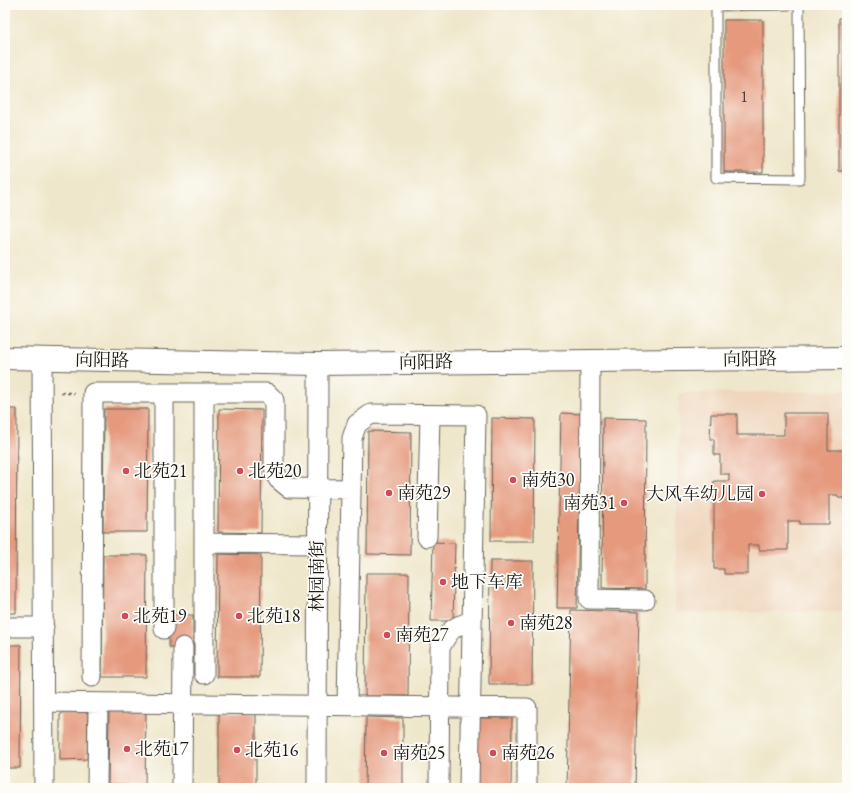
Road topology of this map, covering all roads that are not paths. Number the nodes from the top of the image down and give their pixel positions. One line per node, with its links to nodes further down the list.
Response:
1 (716, 5): 2 (lane); 3 (lane)
2 (789, 5)
3 (799, 5)
4 (5, 358): 6 (street, 向阳路)
5 (847, 358): 7 (street, 向阳路)
6 (42, 359): 8 (street, 向阳路); 21 (street)
7 (590, 361): 8 (street, 向阳路); 17 (street)
8 (318, 364): 12 (street, 林园南街)
9 (164, 393): 10 (street); 22 (street); 26 (street)
10 (204, 393): 12 (street); 15 (street)
11 (430, 415): 13 (street); 14 (street); 19 (street)
12 (318, 488): 13 (street); 16 (street, 林园南街)
13 (351, 488): 31 (street)
14 (427, 537)
15 (204, 543): 16 (street); 25 (street)
16 (318, 544): 30 (street, 林园南街)
17 (645, 600)
18 (442, 621): 24 (street)
19 (471, 622): 24 (street); 33 (street)
20 (5, 627): 21 (street)
21 (44, 627): 27 (street)
22 (164, 629)
23 (183, 647): 29 (street)
24 (440, 648): 32 (street)
25 (204, 674)
26 (92, 677)
27 (45, 702): 28 (street); 34 (street)
28 (98, 703): 29 (street); 35 (street)
29 (183, 704): 30 (street); 36 (street)
30 (317, 705): 31 (street); 37 (street, 林园南街)
31 (347, 705): 32 (street)
32 (439, 707): 33 (street); 38 (street)
33 (469, 708): 39 (street); 40 (street)
34 (44, 788)
35 (97, 788)
36 (182, 788)
37 (317, 788)
38 (439, 788)
39 (469, 788)
40 (526, 788)

